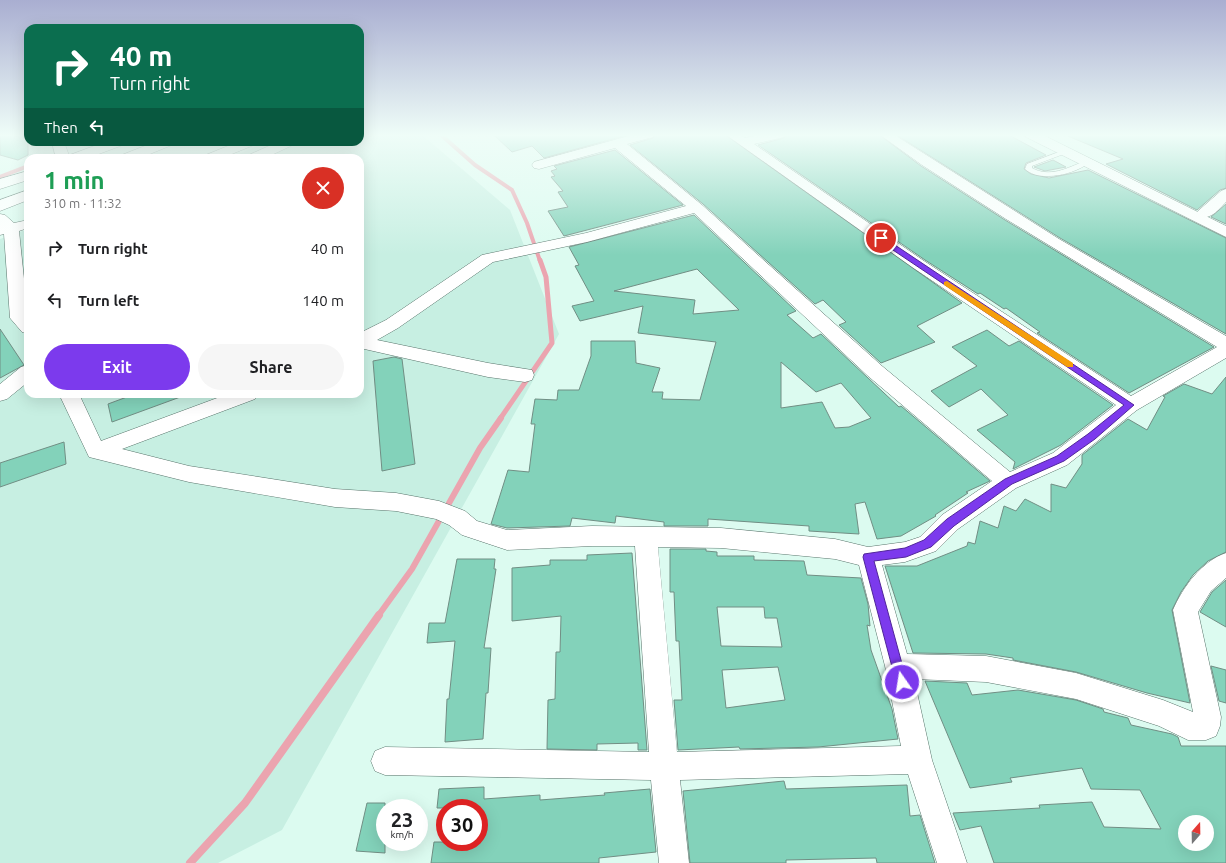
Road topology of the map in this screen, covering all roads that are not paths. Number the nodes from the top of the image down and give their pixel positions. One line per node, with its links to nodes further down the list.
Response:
1 (655, 174): 13 (street)
2 (791, 174): 29 (street)
3 (945, 174): 22 (street)
4 (1040, 174): 5 (lane)
5 (1053, 174)
6 (1112, 174): 18 (main road)
7 (1123, 174): 14 (main road)
8 (24, 176): 9 (main road)
9 (0, 184)
10 (1226, 194): 14 (main road)
11 (24, 197): 12 (main road)
12 (0, 206)
13 (697, 208): 20 (street); 31 (street)
14 (1204, 214): 16 (main road)
15 (24, 224): 17 (street)
16 (1226, 225)
17 (4, 226): 19 (street)
18 (1226, 232)
19 (24, 324)
20 (364, 339)
21 (364, 342): 24 (street)
22 (1226, 344)
23 (1226, 350): 29 (street)
24 (525, 374)
25 (24, 375): 26 (street)
26 (0, 394)
27 (71, 398): 30 (street)
28 (237, 398): 30 (street)
29 (1130, 405): 31 (street)
30 (96, 451): 32 (street)
31 (1008, 482): 33 (street)
32 (646, 537): 33 (street); 38 (street)
33 (868, 557): 35 (street)
34 (1226, 563): 35 (street)
35 (898, 666): 36 (street)
36 (918, 760): 38 (street); 40 (street)
37 (385, 761): 38 (street)
38 (664, 766): 39 (street)
39 (674, 863)
40 (952, 863)

